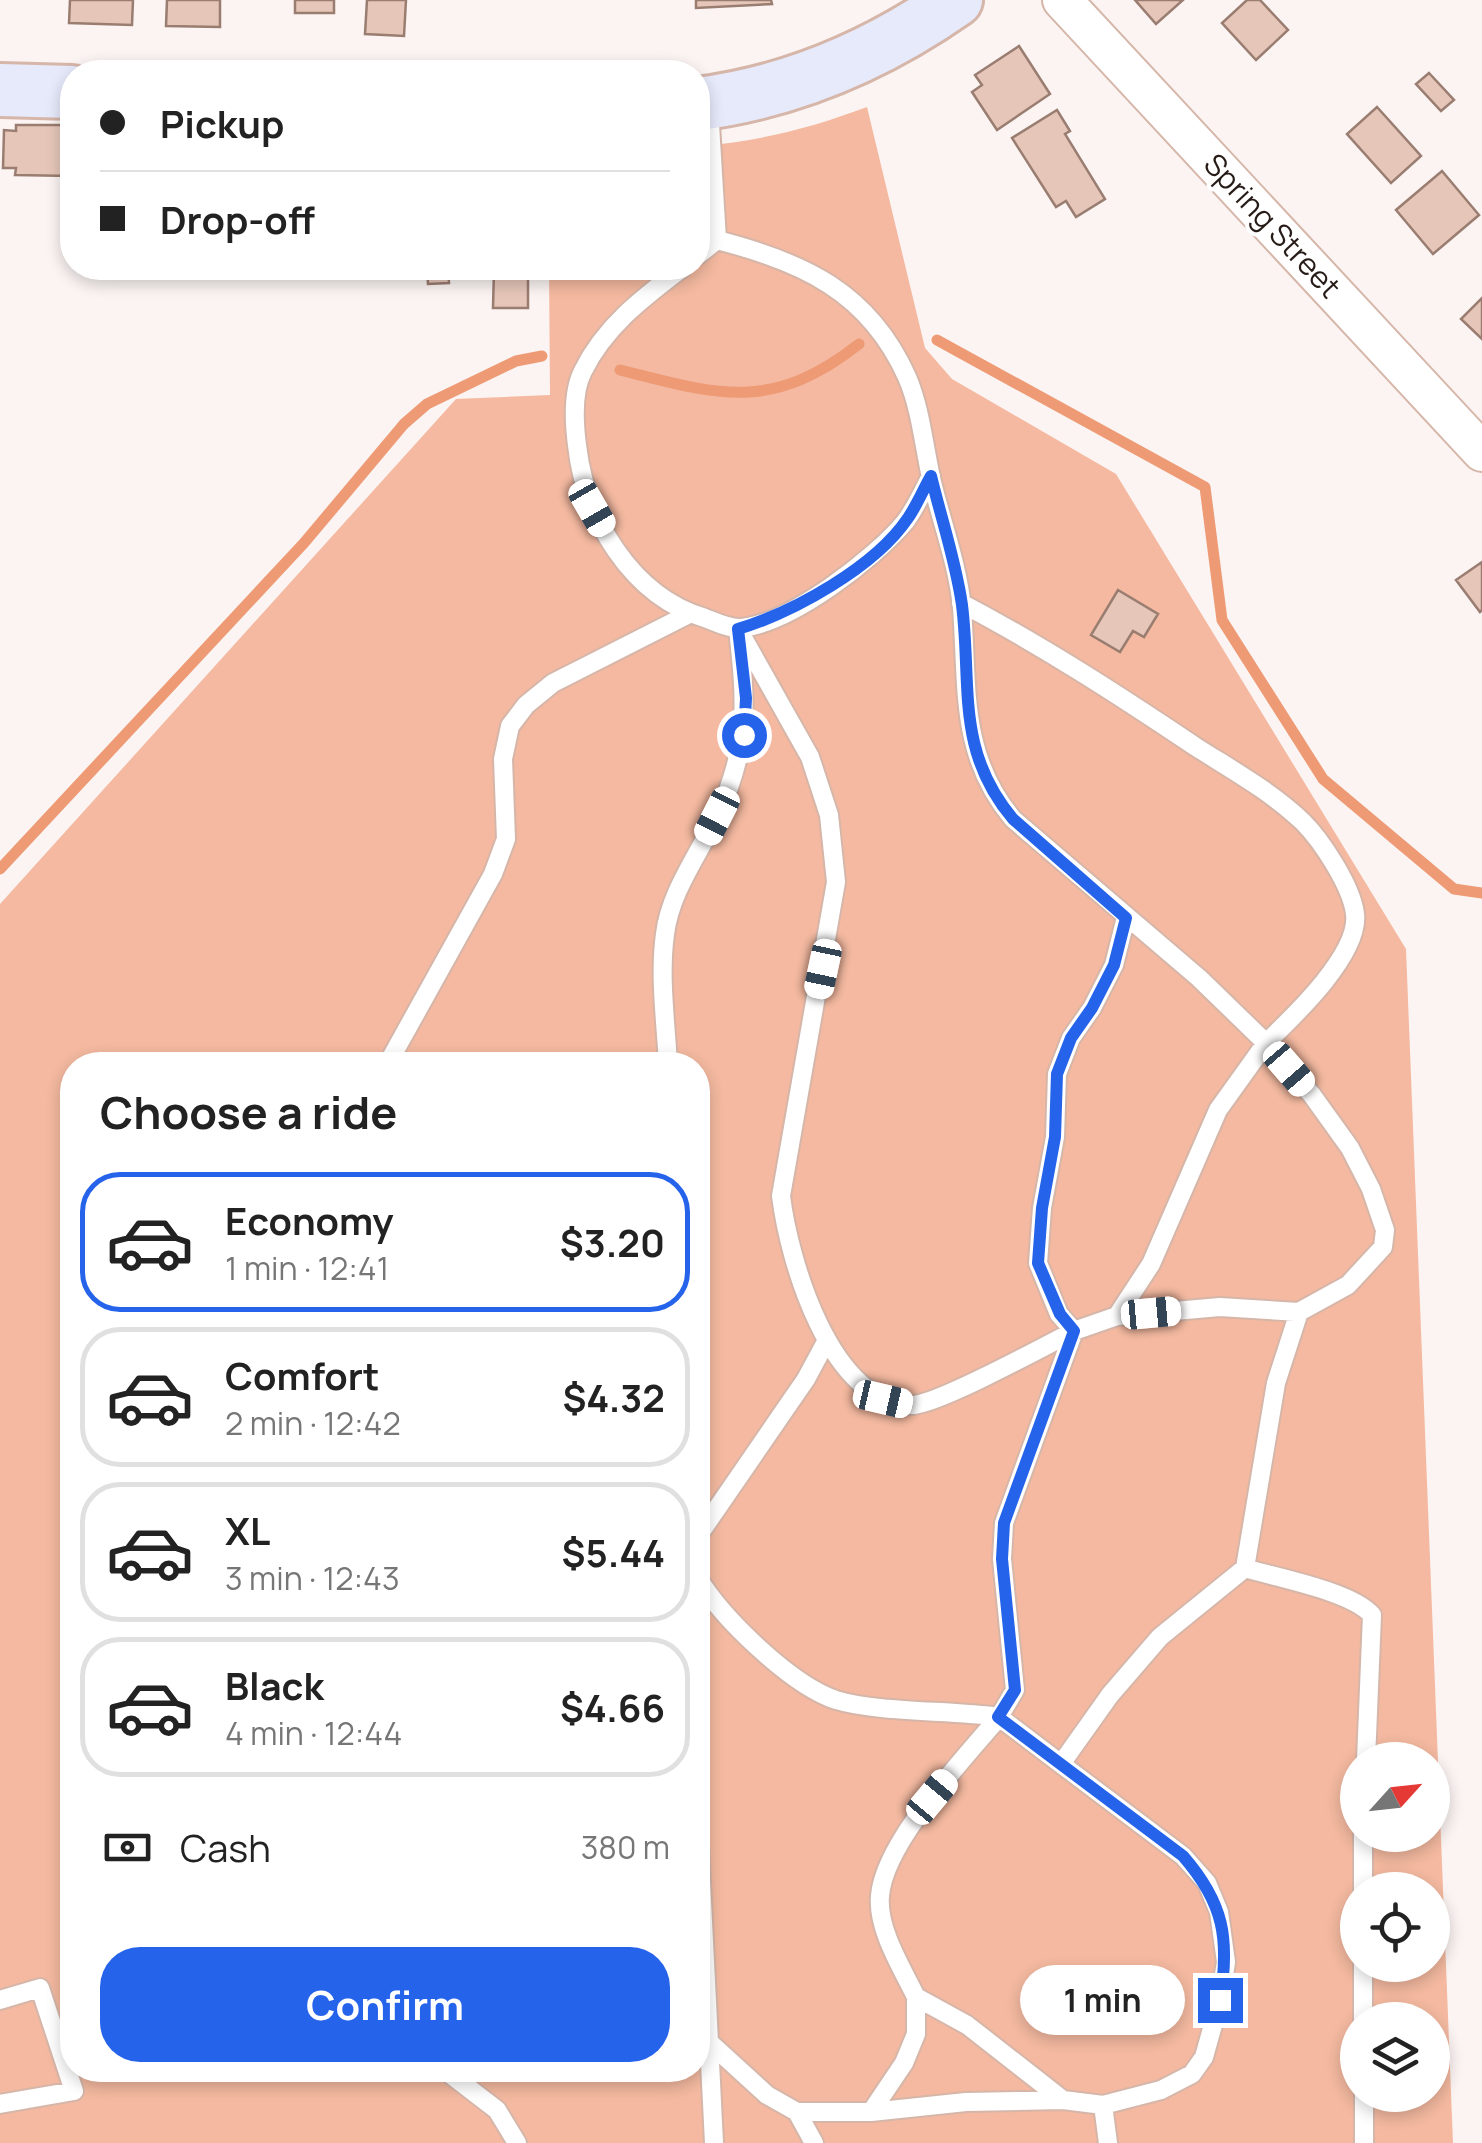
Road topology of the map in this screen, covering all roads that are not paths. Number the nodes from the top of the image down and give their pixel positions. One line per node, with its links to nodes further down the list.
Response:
1 (956, 0): 5 (street)
2 (1062, 0): 10 (street, Spring Street)
3 (0, 90): 4 (street)
4 (60, 92)
5 (710, 103)
6 (710, 177): 7 (lane)
7 (716, 240): 8 (lane); 11 (lane)
8 (710, 245)
9 (667, 280): 13 (lane)
10 (1482, 452)
11 (931, 476): 12 (lane); 14 (lane)
12 (962, 603): 15 (lane); 16 (lane)
13 (689, 614): 14 (lane); 17 (lane)
14 (738, 629): 18 (lane); 22 (lane)
15 (1126, 918): 16 (lane); 21 (lane)
16 (1266, 1043): 19 (lane); 20 (lane)
17 (394, 1052)
18 (668, 1052)
19 (1298, 1312): 20 (lane); 24 (lane)
20 (1117, 1316): 21 (lane)
21 (1074, 1331): 22 (lane); 26 (lane)
22 (827, 1340): 23 (lane)
23 (710, 1519)
24 (1245, 1568): 27 (lane); 28 (lane)
25 (710, 1599): 26 (lane)
26 (998, 1717): 28 (lane); 29 (lane)
27 (1367, 1742)
28 (1061, 1764): 37 (lane)
29 (916, 1997): 35 (lane); 39 (lane)
30 (0, 2000): 32 (lane)
31 (710, 2043): 38 (lane); 42 (lane)
32 (60, 2049)
33 (71, 2082): 36 (lane)
34 (461, 2082): 41 (lane)
35 (1063, 2100): 37 (lane); 39 (lane)
36 (0, 2104)
37 (1103, 2105): 44 (lane)
38 (797, 2112): 39 (lane); 43 (lane)
39 (870, 2112)
40 (1364, 2112): 45 (lane)
41 (517, 2143)
42 (714, 2143)
43 (814, 2143)
44 (1108, 2143)
45 (1364, 2143)

